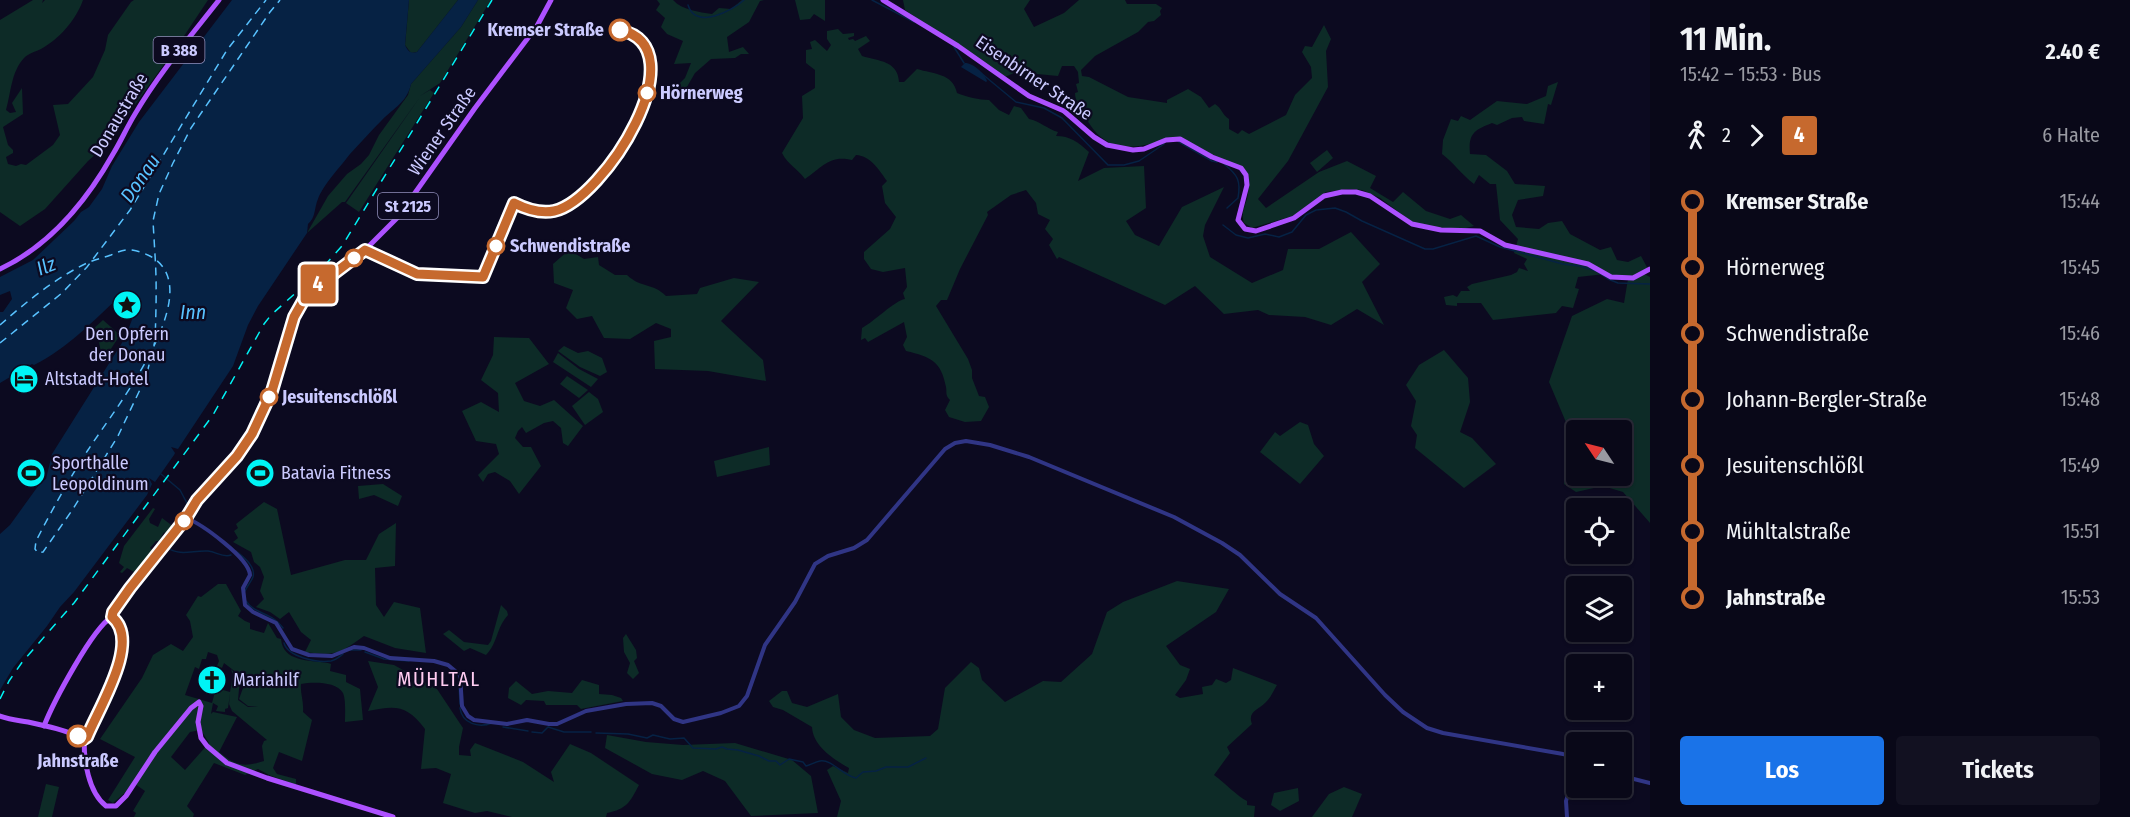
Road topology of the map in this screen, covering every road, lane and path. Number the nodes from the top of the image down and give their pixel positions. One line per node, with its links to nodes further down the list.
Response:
1 (219, 0): 4 (main road, Donaustraße / B 388)
2 (551, 0): 6 (main road, Wiener Straße / St 2125)
3 (882, 0): 5 (main road, Eisenbirner Straße)
4 (0, 269)
5 (1650, 269)
6 (186, 518): 7 (main road, St 2125); 11 (street)
7 (115, 619): 9 (main road, St 2125); 10 (main road)
8 (0, 716): 9 (main road)
9 (44, 726): 10 (main road)
10 (84, 739): 15 (main road)
11 (1566, 755)
12 (1632, 778): 13 (street)
13 (1650, 783)
14 (1567, 798): 16 (street)
15 (393, 817)
16 (1567, 817)

